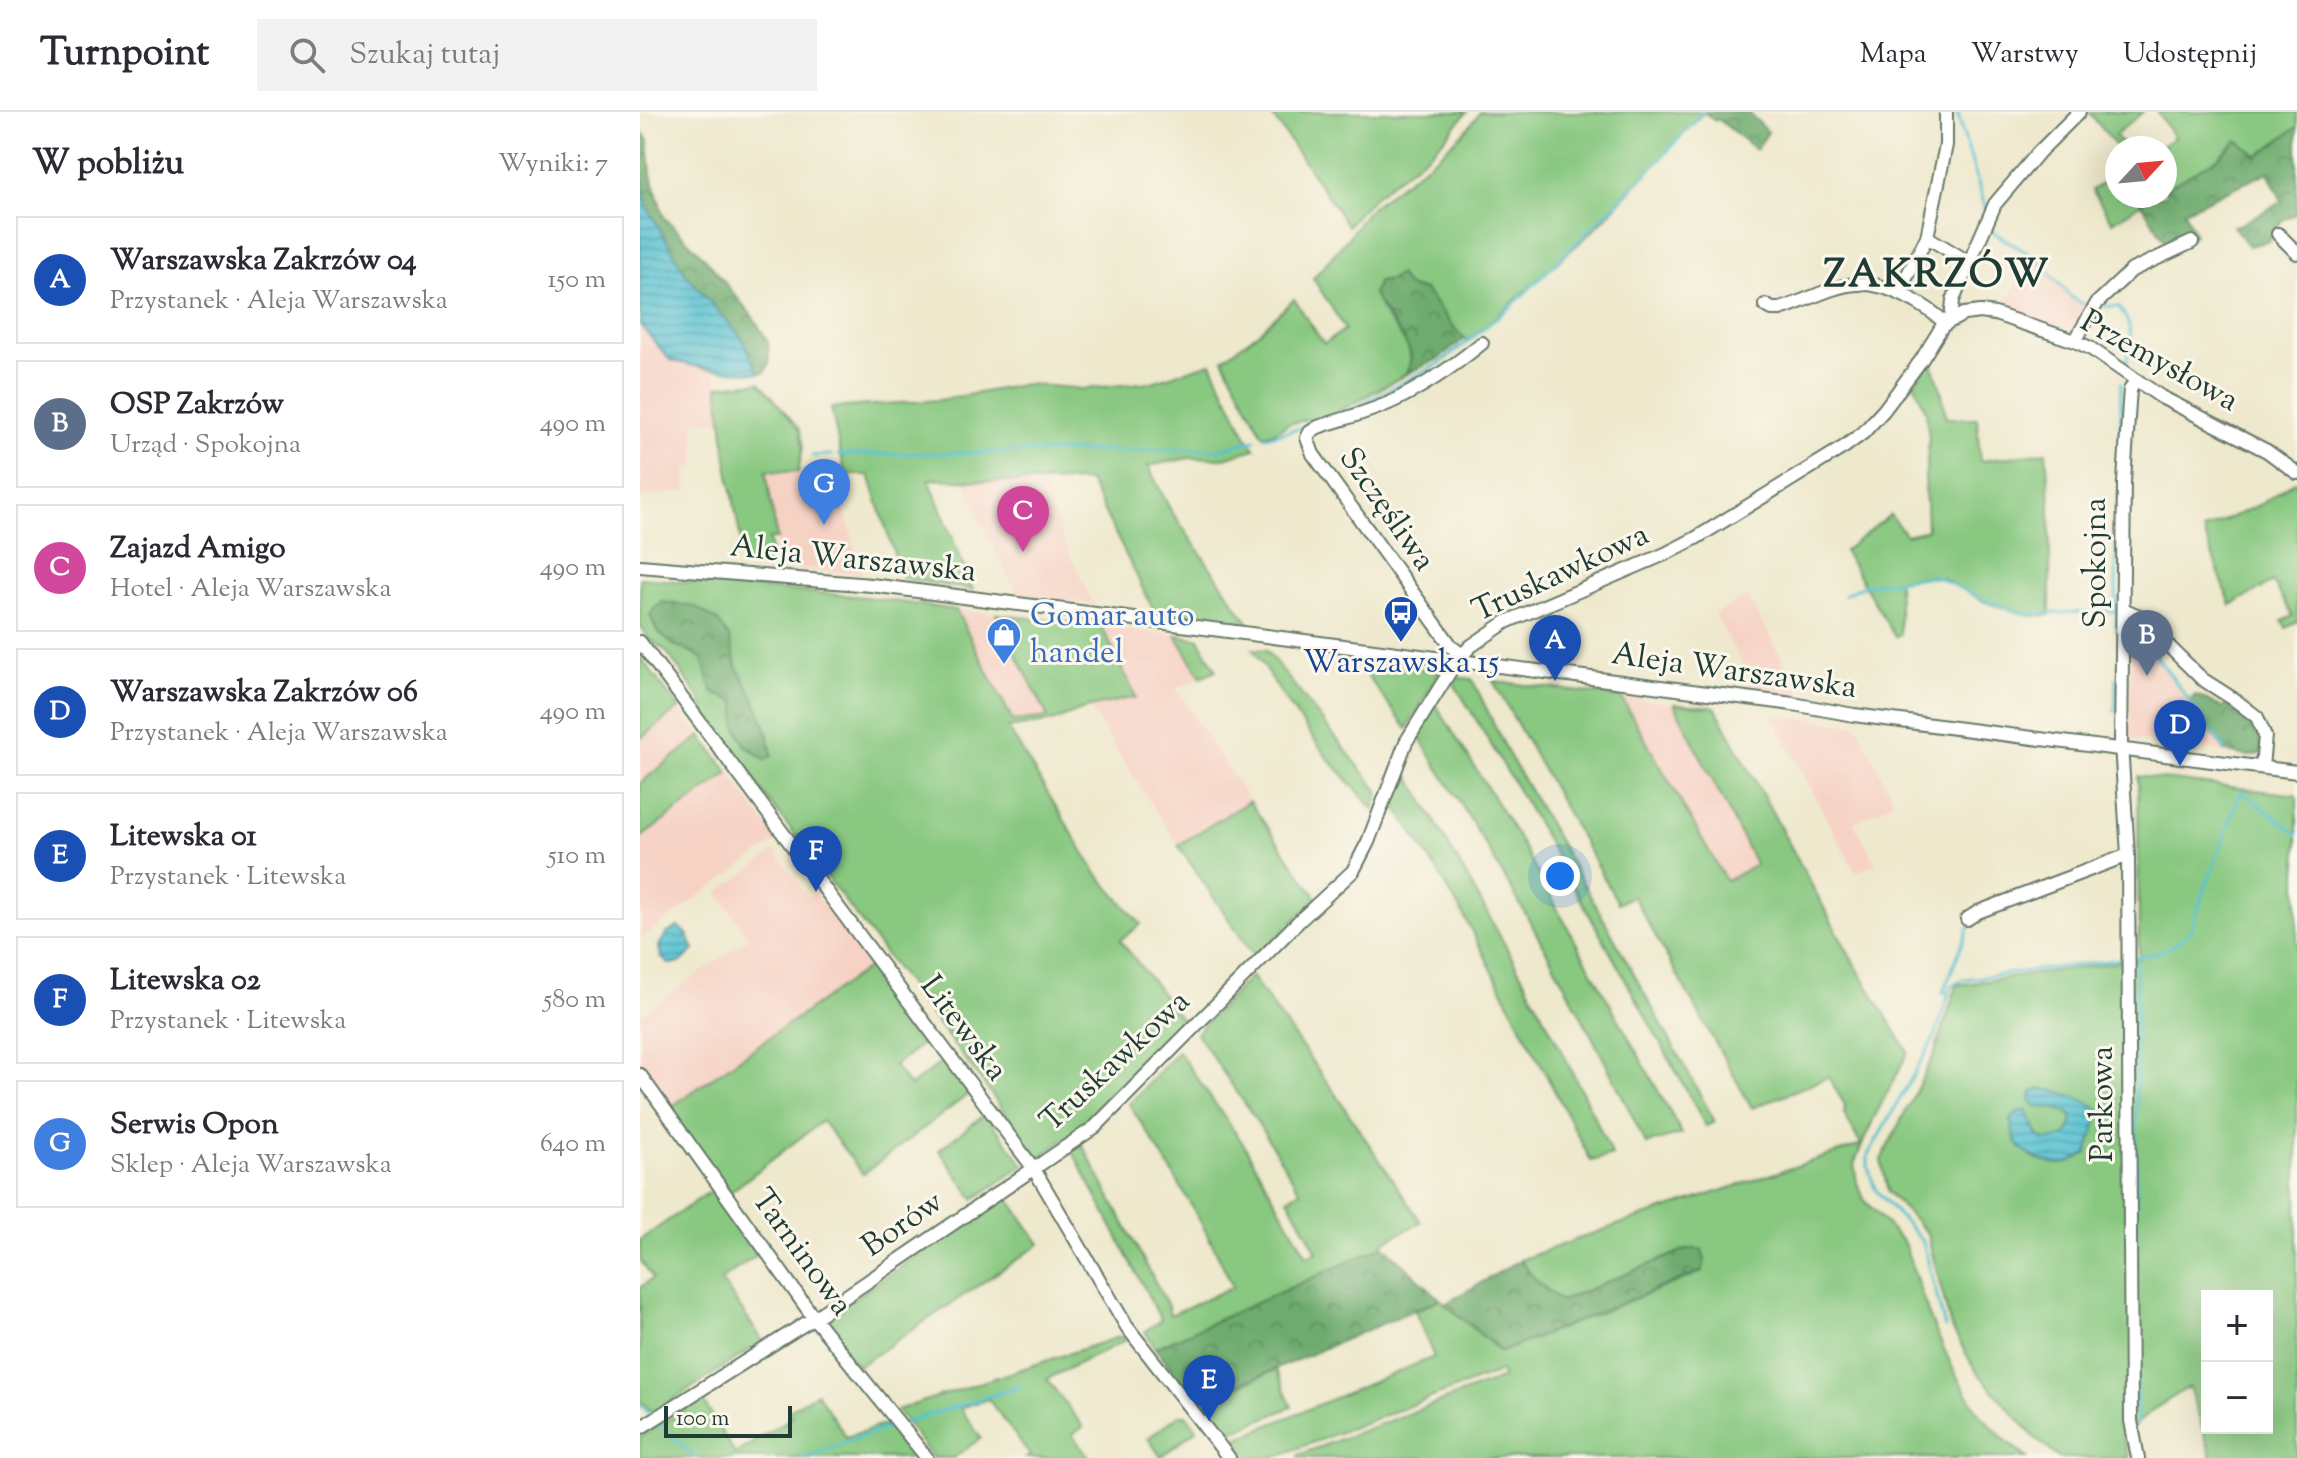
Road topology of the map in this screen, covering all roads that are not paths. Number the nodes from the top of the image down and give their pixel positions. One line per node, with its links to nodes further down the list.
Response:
1 (1946, 112): 4 (street)
2 (2079, 112): 7 (street, Truskawkowa)
3 (2278, 234): 6 (street)
4 (1927, 237): 7 (street); 8 (street)
5 (2192, 242): 11 (street)
6 (2297, 253)
7 (1970, 263): 10 (street, Truskawkowa)
8 (1902, 294): 9 (street); 10 (street)
9 (1765, 305)
10 (1947, 323): 11 (street, Przemysłowa); 18 (street, Truskawkowa)
11 (2075, 341): 13 (street, Przemysłowa)
12 (1482, 343): 18 (street, Szczęśliwa)
13 (2136, 380): 14 (street, Przemysłowa); 16 (street, Spokojna)
14 (2297, 473)
15 (640, 566): 18 (street, Aleja Warszawska)
16 (2123, 609): 19 (street, Spokojna); 20 (street)
17 (640, 642): 25 (street, Litewska)
18 (1460, 658): 19 (street, Aleja Warszawska); 25 (street, Truskawkowa)
19 (2122, 749): 20 (street, Aleja Warszawska); 22 (street, Parkowa)
20 (2262, 767): 21 (street, Aleja Warszawska)
21 (2297, 772)
22 (2128, 855): 23 (street); 30 (street, Parkowa)
23 (1967, 919)
24 (640, 1075): 26 (street, Tarninowa)
25 (1034, 1169): 26 (street, Borów); 29 (street, Litewska)
26 (814, 1318): 27 (street, Borów); 28 (street, Tarninowa)
27 (642, 1423)
28 (927, 1458)
29 (1229, 1458)
30 (2138, 1458)

